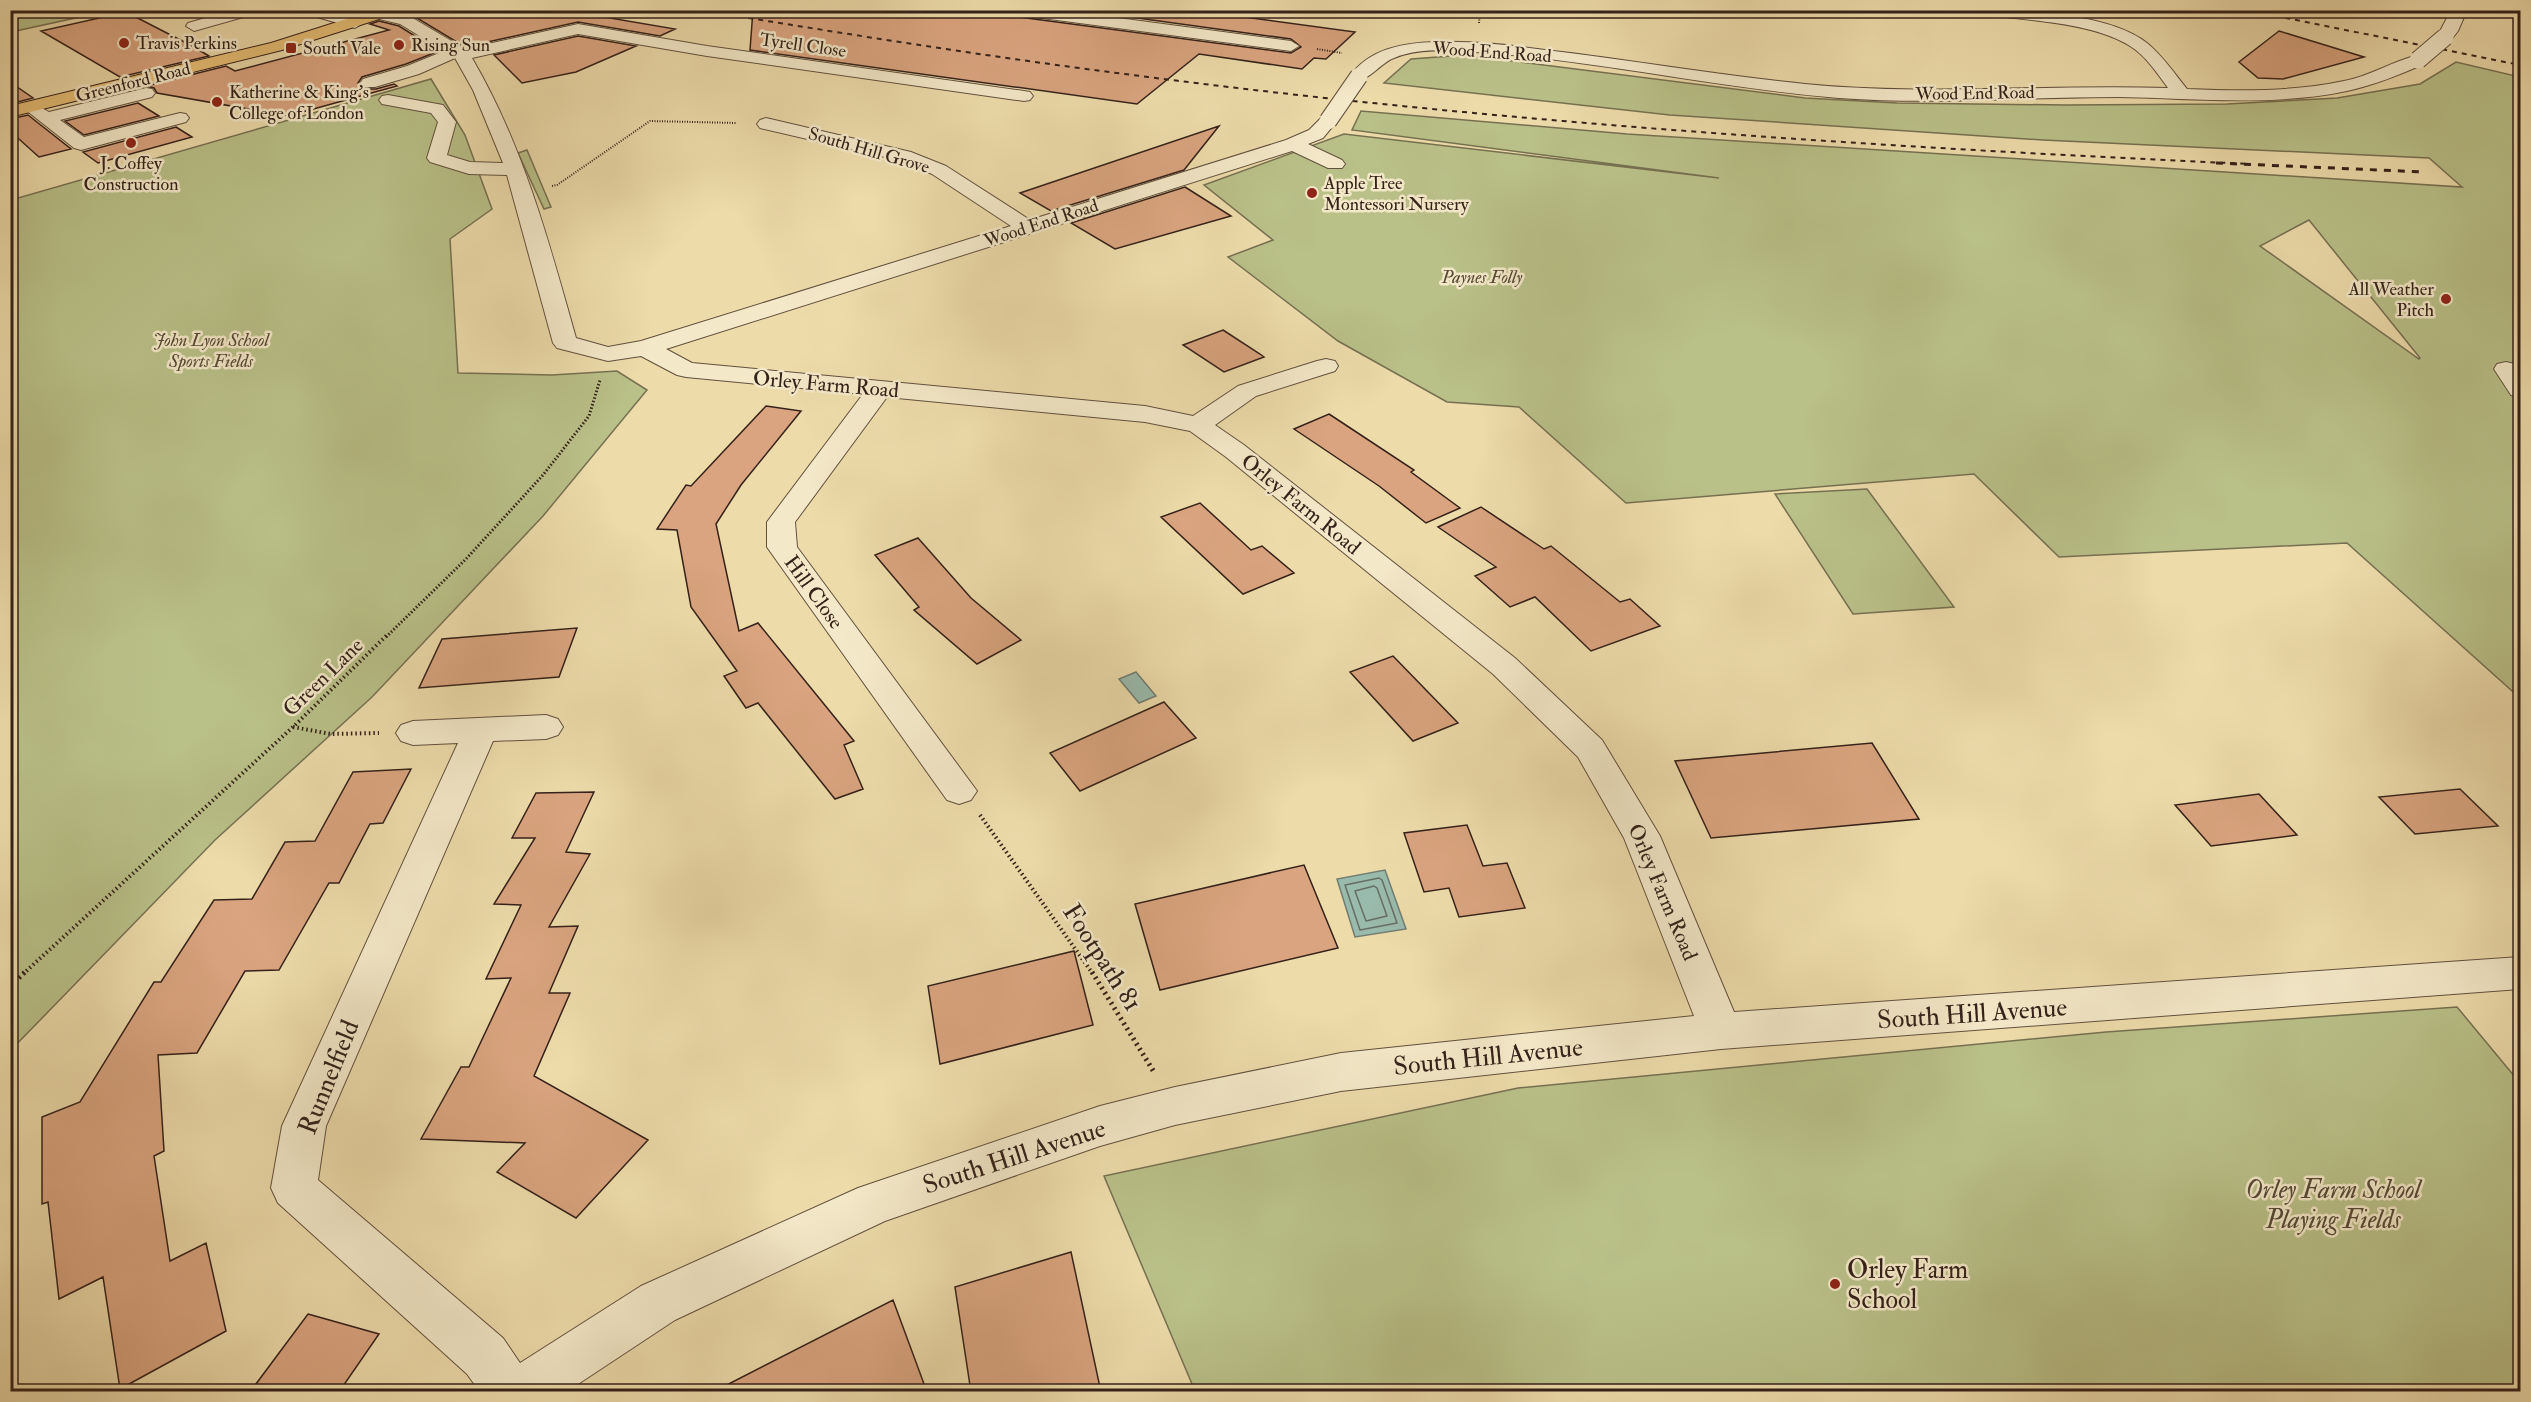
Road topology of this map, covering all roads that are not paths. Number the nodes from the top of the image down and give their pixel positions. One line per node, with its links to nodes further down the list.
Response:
1 (253, 10): 9 (street)
2 (308, 10): 8 (street)
3 (1019, 10): 13 (street)
4 (1989, 10): 17 (street)
5 (2459, 10): 17 (street, Wood End Road, bridge)
6 (387, 13): 8 (main road, Greenford Road); 10 (street)
7 (536, 21): 11 (street, Tyrell Close)
8 (355, 24): 16 (main road, Greenford Road)
9 (194, 26)
10 (416, 27): 12 (street); 14 (street)
11 (578, 29): 14 (street, Tyrell Close); 18 (street, Tyrell Close)
12 (392, 32)
13 (1291, 46)
14 (459, 54): 15 (street, Tyrell Close); 27 (street)
15 (369, 83)
16 (138, 88): 20 (street); 22 (street)
17 (2181, 93): 25 (street, Wood End Road, bridge)
18 (1024, 96)
19 (388, 100): 27 (street)
20 (164, 106): 24 (street); 24 (street)
21 (10, 112): 22 (main road)
22 (39, 112): 24 (street)
23 (766, 124): 28 (street, South Hill Grove)
24 (63, 131)
25 (1293, 144): 26 (street); 28 (street, Wood End Road)
26 (1335, 164)
27 (515, 169): 29 (street, Wood End Road)
28 (1027, 227): 29 (street, Wood End Road)
29 (645, 348): 32 (street, Orley Farm Road)
30 (1326, 366): 34 (street)
31 (2506, 369): 33 (street)
32 (880, 389): 34 (street, Orley Farm Road); 38 (street, Hill Close)
33 (2520, 390)
34 (1198, 425): 40 (street, Orley Farm Road)
35 (546, 727): 36 (street)
36 (481, 730): 37 (street); 41 (street, Runnelfield)
37 (413, 733)
38 (959, 791)
39 (2520, 973): 40 (street, South Hill Avenue)
40 (1721, 1031): 42 (street, South Hill Avenue)
41 (511, 1392)
42 (520, 1392)

